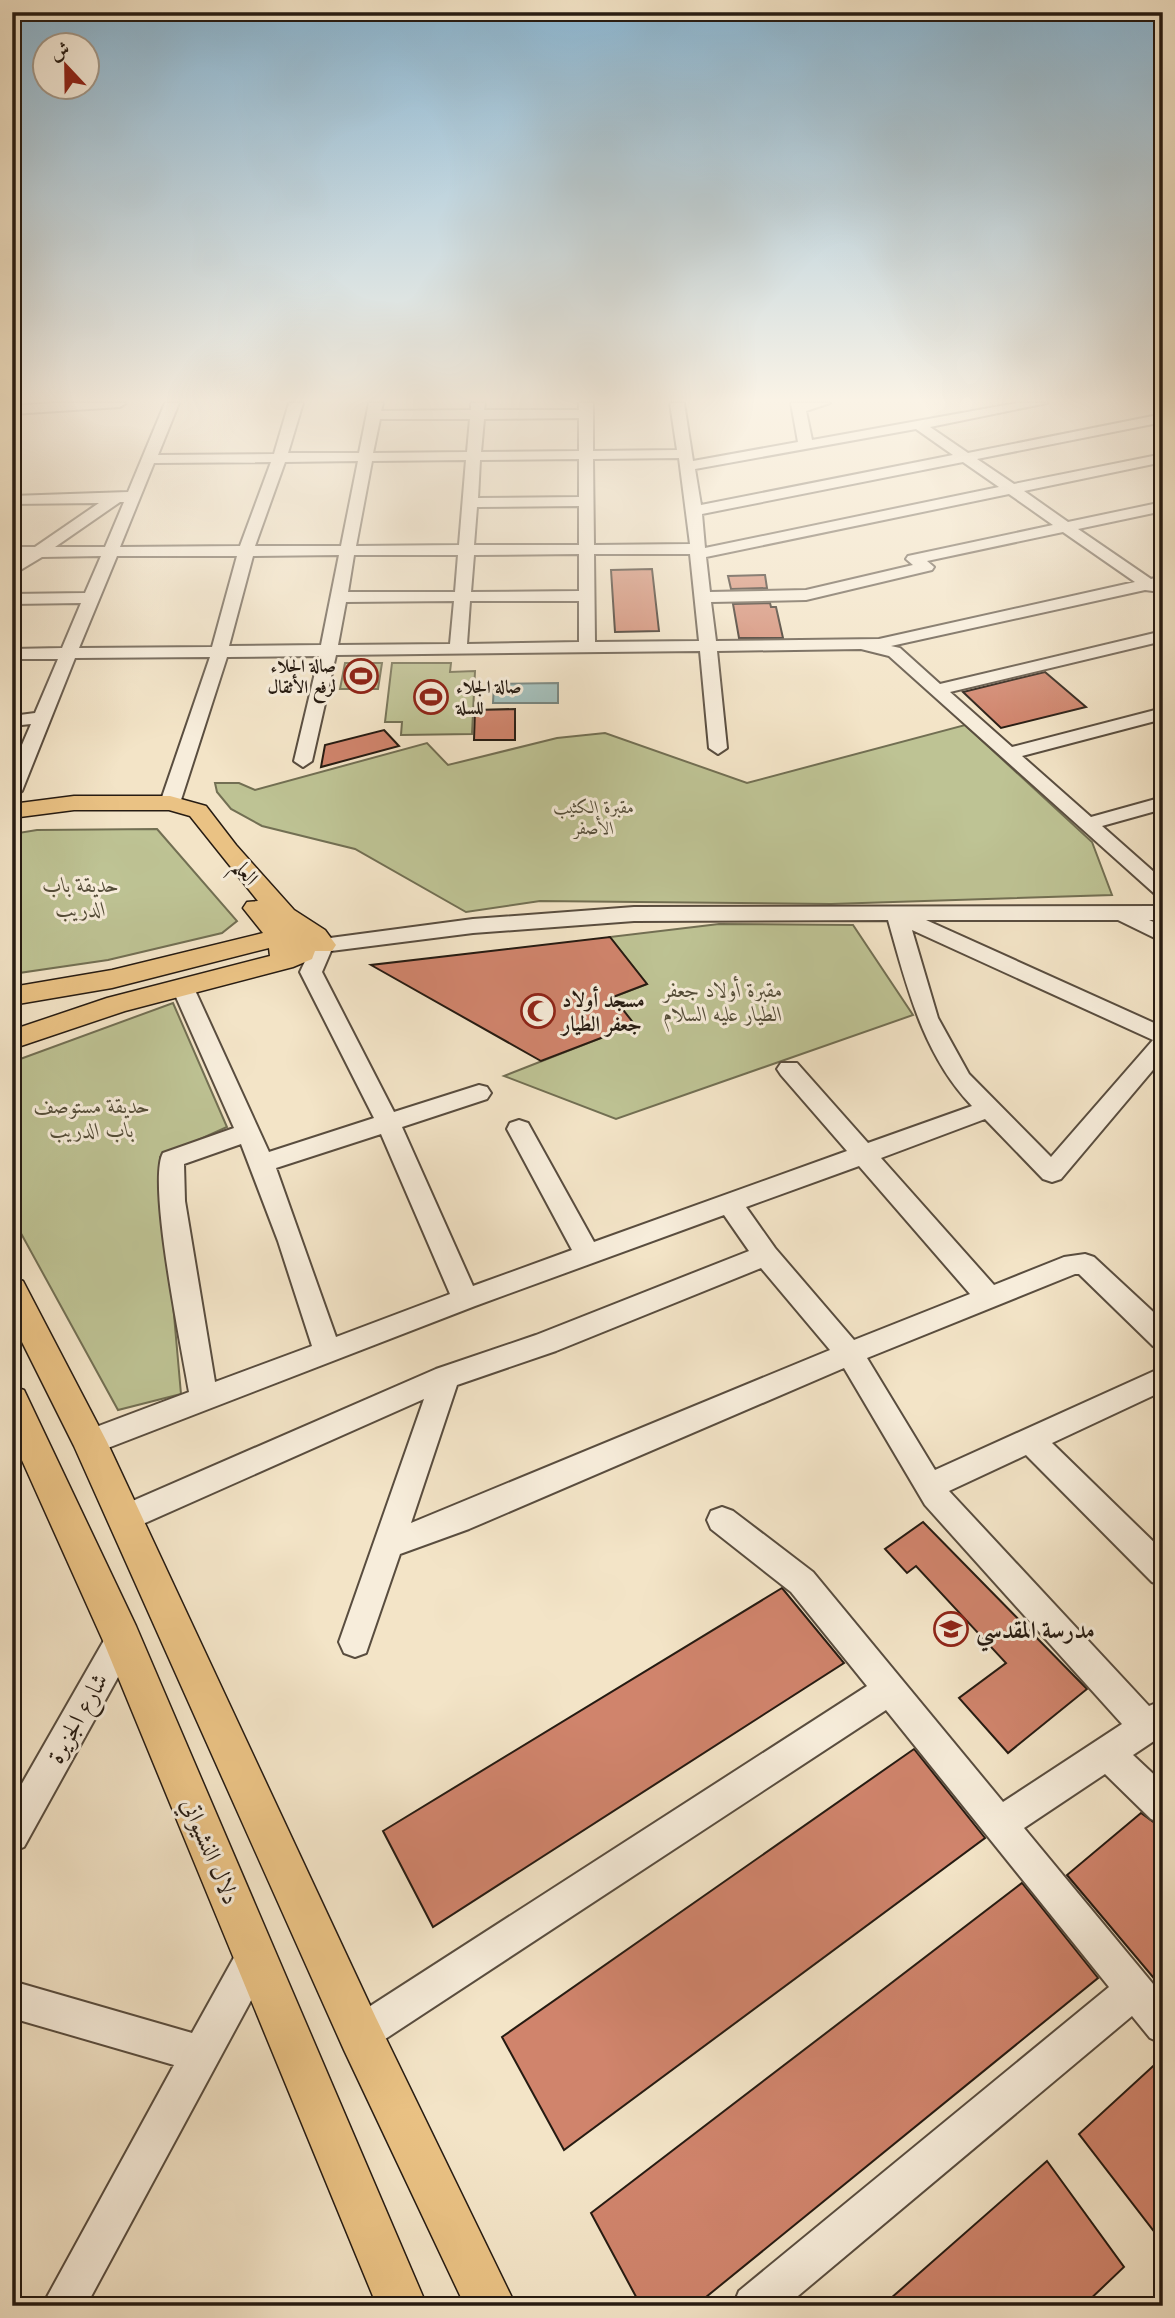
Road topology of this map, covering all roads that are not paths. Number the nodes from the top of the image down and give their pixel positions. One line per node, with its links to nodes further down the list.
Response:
1 (97, 511): 17 (street)
2 (129, 511): 18 (street)
3 (260, 511): 14 (street)
4 (355, 511): 15 (street)
5 (467, 511): 12 (street)
6 (585, 511): 13 (street)
7 (694, 511): 19 (street)
8 (900, 511): 19 (street)
9 (1043, 511): 11 (street)
10 (1138, 511): 11 (street)
11 (1065, 526): 21 (street); 26 (street)
12 (464, 550): 13 (street); 15 (street); 25 (street)
13 (587, 550): 19 (street); 23 (street)
14 (246, 551): 15 (street); 18 (street); 36 (street)
15 (348, 551): 24 (street)
16 (12, 552): 17 (street)
17 (40, 552): 18 (street); 20 (street)
18 (112, 552): 27 (street)
19 (698, 552): 26 (street)
20 (12, 570)
21 (1155, 582): 22 (street); 30 (street)
22 (1163, 595)
23 (586, 596): 25 (street); 32 (street)
24 (339, 597): 25 (street); 34 (street)
25 (461, 597): 33 (street)
26 (703, 597): 31 (street)
27 (93, 598): 28 (street); 37 (street)
28 (12, 599)
29 (1163, 636): 38 (street)
30 (853, 645): 31 (street); 38 (street)
31 (708, 646): 32 (street); 42 (street)
32 (587, 648): 33 (street)
33 (458, 650): 34 (street)
34 (328, 652): 36 (street); 44 (street)
35 (12, 654): 37 (street)
36 (219, 654): 37 (street); 48 (street)
37 (70, 655): 40 (street)
38 (936, 690): 43 (street)
39 (1163, 713): 43 (street)
40 (43, 717): 41 (street); 45 (street)
41 (12, 721)
42 (718, 748)
43 (1009, 754): 50 (street)
44 (303, 761)
45 (13, 786)
46 (1163, 803): 50 (street)
47 (12, 811): 48 (main road)
48 (166, 812): 49 (main road); 56 (main road, العلم); 57 (main road, العلم)
49 (12, 824)
50 (1087, 824): 51 (street)
51 (1163, 891)
52 (1163, 913): 53 (street)
53 (1120, 914): 54 (street); 55 (street)
54 (897, 915): 56 (street); 60 (street); 65 (street)
55 (1163, 935)
56 (323, 945): 57 (main road); 66 (street)
57 (282, 949): 58 (main road); 59 (main road)
58 (183, 988): 61 (main road); 68 (street)
59 (12, 996)
60 (1163, 1036)
61 (12, 1040)
62 (1163, 1043): 65 (street)
63 (789, 1069): 69 (street)
64 (479, 1093): 66 (street)
65 (989, 1109): 69 (street)
66 (388, 1123): 70 (street); 76 (street)
67 (519, 1129): 72 (street)
68 (246, 1133): 70 (street); 83 (street)
69 (866, 1155): 71 (street); 75 (street)
70 (261, 1164): 78 (street)
71 (730, 1204): 72 (street); 73 (street)
72 (588, 1255): 76 (street)
73 (766, 1255): 79 (street); 80 (street)
74 (12, 1290): 85 (main road)
75 (988, 1296): 77 (street); 79 (street)
76 (466, 1299): 78 (street)
77 (1163, 1338)
78 (327, 1352): 83 (street)
79 (850, 1354): 86 (street); 89 (street)
80 (446, 1377): 87 (street); 89 (street)
81 (1163, 1378): 84 (street)
82 (12, 1400): 91 (main road, دلال النشيواتي)
83 (204, 1400): 85 (street)
84 (1029, 1439): 86 (street); 90 (street)
85 (90, 1441): 87 (main road)
86 (929, 1486): 94 (street)
87 (125, 1518): 103 (main road)
88 (722, 1520): 93 (street)
89 (388, 1545): 92 (street)
90 (1163, 1572)
91 (122, 1639): 98 (street, شارع الجزيرة); 99 (main road, دلال النشيواتي)
92 (355, 1642)
93 (890, 1689): 97 (street); 103 (street)
94 (1154, 1721): 95 (street)
95 (1106, 1752): 96 (street); 97 (street)
96 (1163, 1807)
97 (999, 1824): 100 (street)
98 (12, 1835)
99 (255, 1956): 104 (street); 105 (main road, دلال النشيواتي)
100 (1133, 1991): 102 (street); 108 (street)
101 (12, 1999): 104 (street)
102 (1163, 2025)
103 (360, 2034): 107 (main road)
104 (201, 2054): 106 (street)
105 (397, 2302)
106 (63, 2306)
107 (491, 2306)
108 (754, 2306)

